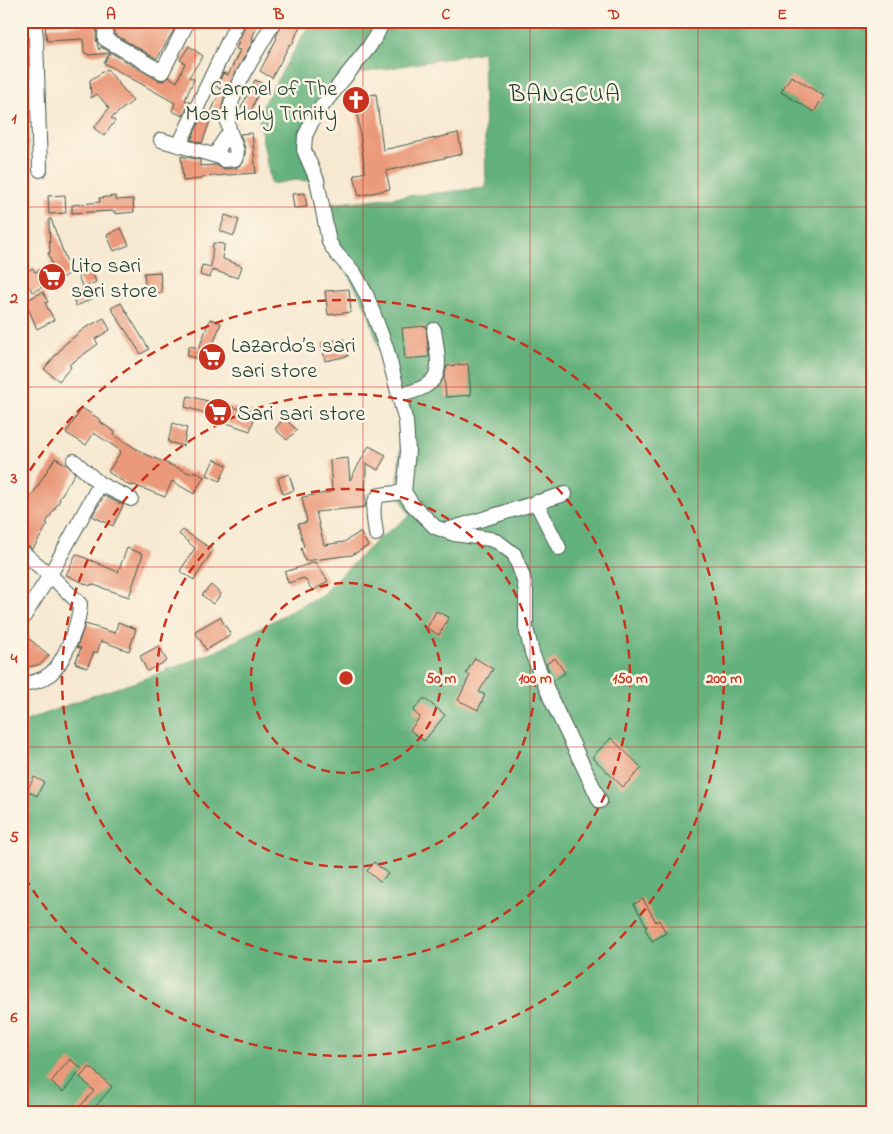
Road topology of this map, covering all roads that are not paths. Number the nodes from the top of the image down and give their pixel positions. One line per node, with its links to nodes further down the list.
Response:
1 (34, 21): 11 (street)
2 (106, 21): 3 (street)
3 (188, 21)
4 (194, 21): 5 (street)
5 (198, 21)
6 (238, 21): 10 (street)
7 (274, 21): 10 (street)
8 (383, 21): 13 (street)
9 (161, 140): 10 (street)
10 (179, 145)
11 (40, 170)
12 (434, 330): 13 (street)
13 (399, 395): 16 (street)
14 (74, 461): 15 (street)
15 (100, 484): 18 (street); 24 (street)
16 (404, 492): 20 (street); 21 (street)
17 (565, 494): 19 (street)
18 (132, 500)
19 (536, 502): 20 (street); 22 (street)
20 (444, 531): 27 (street)
21 (376, 534)
22 (559, 548)
23 (21, 552): 24 (street)
24 (50, 575): 25 (street); 26 (street)
25 (21, 621)
26 (21, 685)
27 (600, 801)

